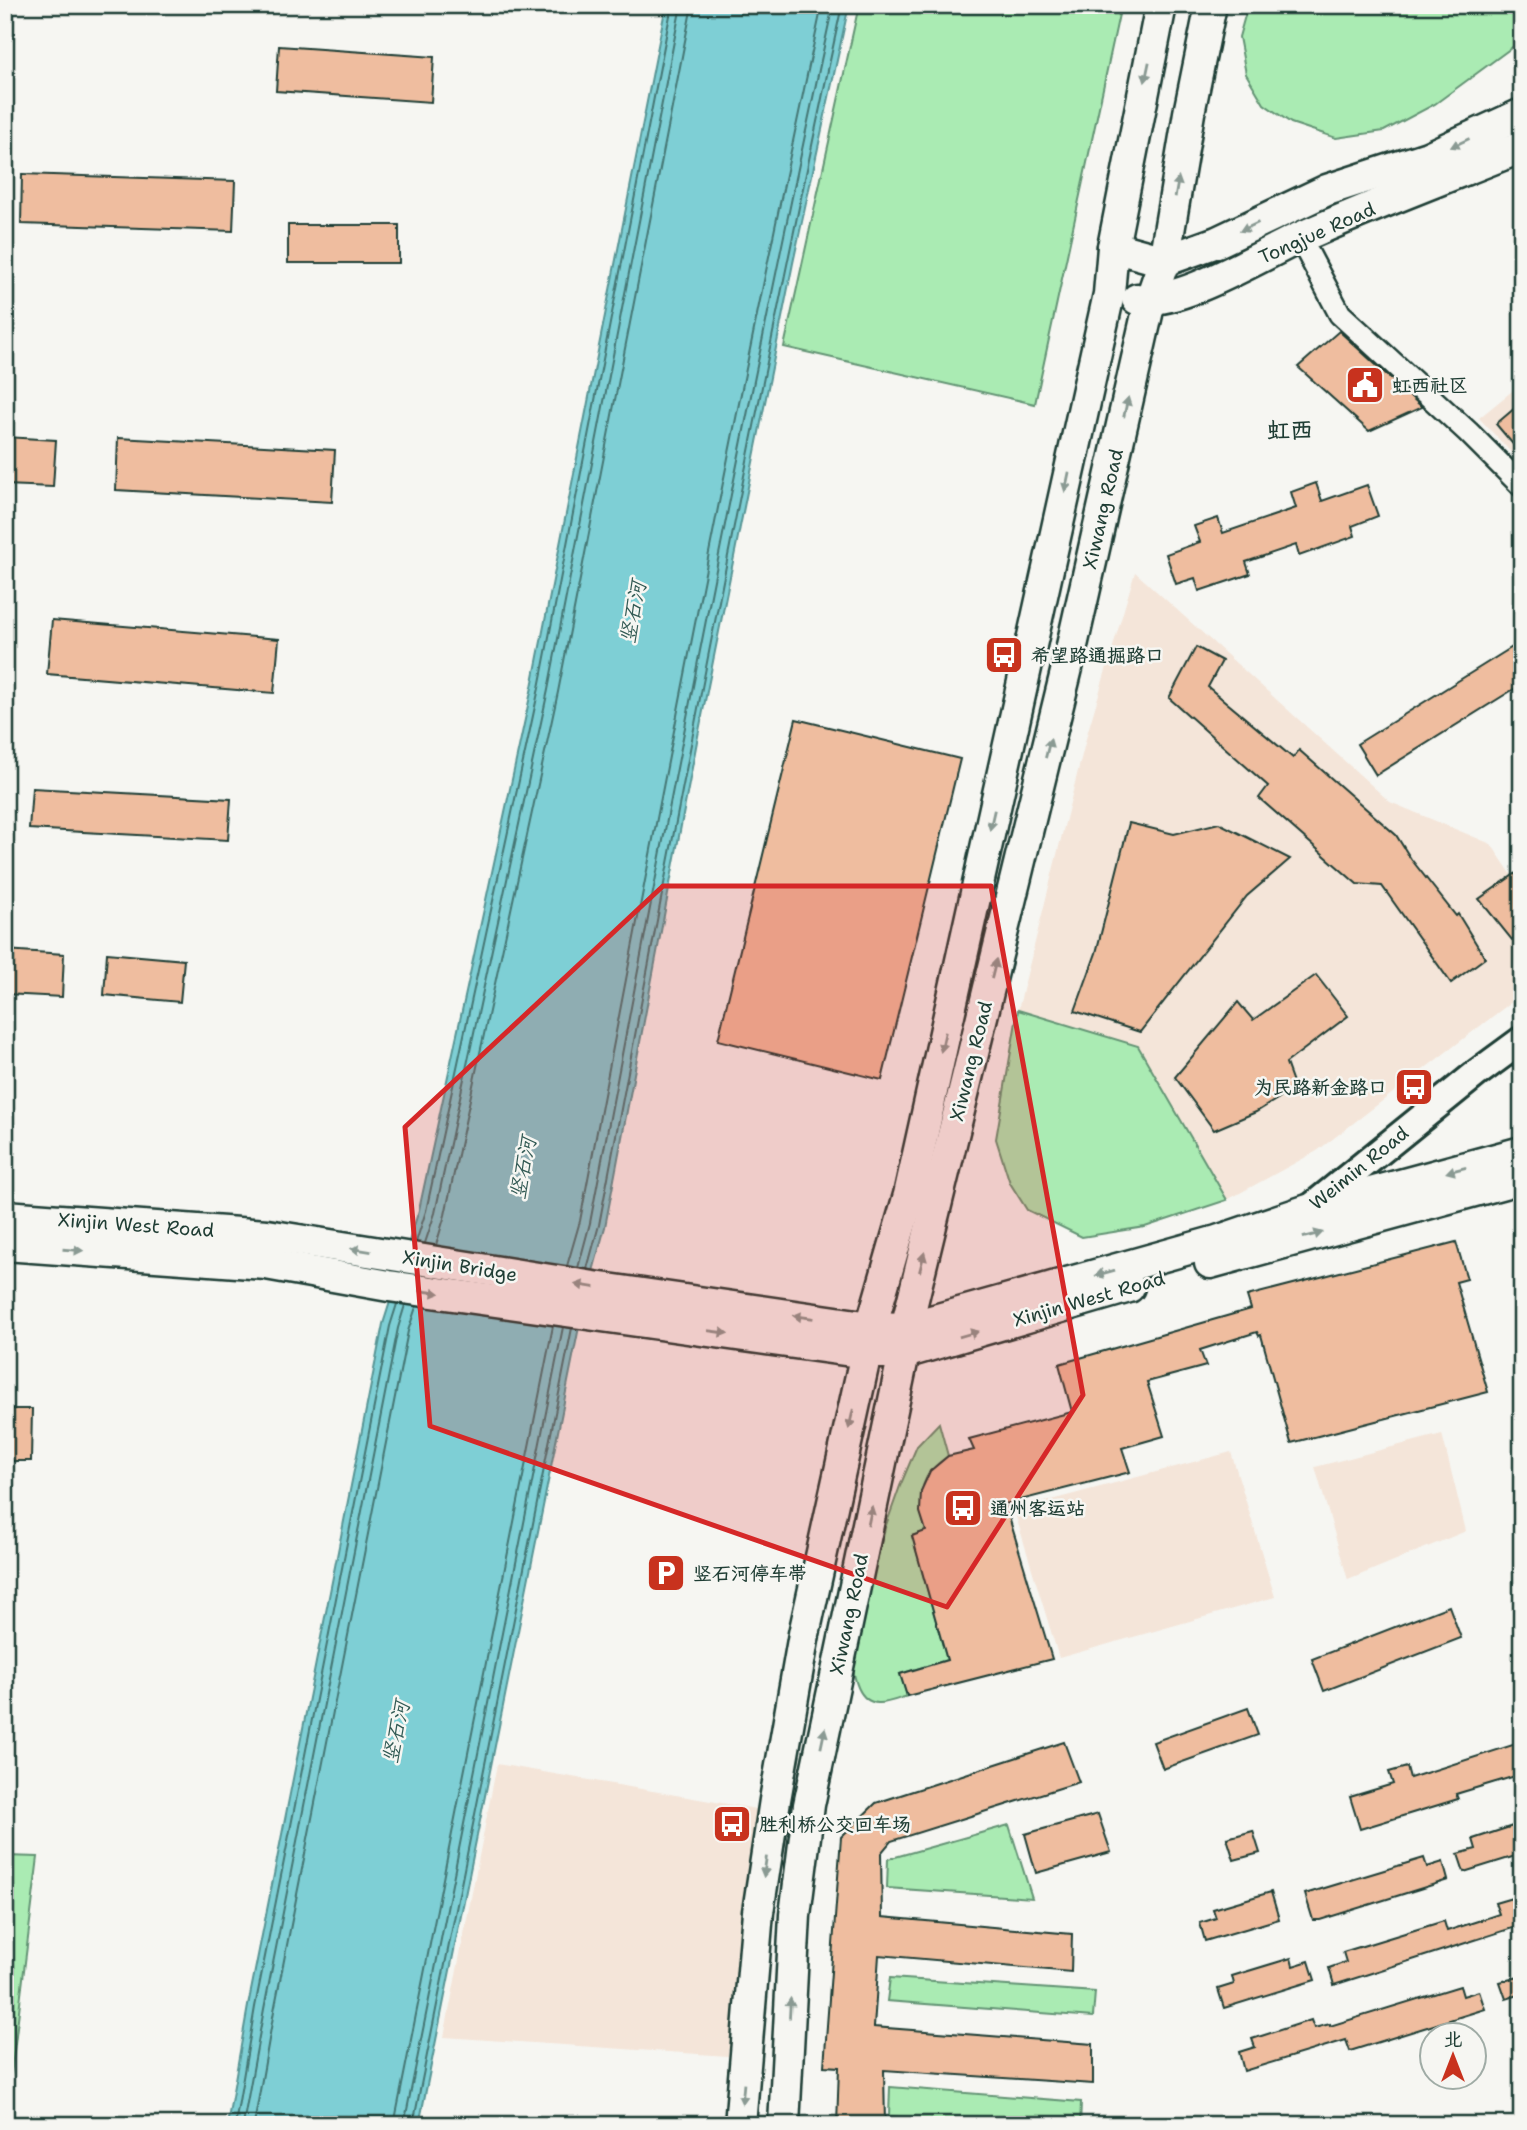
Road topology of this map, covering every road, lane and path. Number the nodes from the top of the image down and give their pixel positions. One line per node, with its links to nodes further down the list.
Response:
1 (1161, 5): 6 (main road, Xiwang Road, one-way to 6)
2 (1211, 5): 7 (main road, Xiwang Road, one-way to 2)
3 (1522, 114): 7 (main road, Tongjue Road, one-way to 7)
4 (1522, 147): 5 (main road, Tongjue Road)
5 (1300, 238): 9 (main road, Tongjue Road); 10 (street)
6 (1113, 247): 7 (main road); 8 (main road, Xiwang Road)
7 (1164, 261): 9 (main road, Xiwang Road)
8 (1109, 294): 9 (main road, Tongjue Road); 21 (main road, Xiwang Road, one-way to 21)
9 (1150, 301): 22 (main road, Xiwang Road, one-way to 9)
10 (1522, 486)
11 (1522, 1040): 14 (street, Weimin Road)
12 (1522, 1153): 14 (main road, Xinjin West Road, one-way to 14)
13 (1522, 1178): 18 (main road, Xinjin West Road, one-way to 13)
14 (1308, 1210): 18 (street, Weimin Road); 22 (main road, Xinjin West Road, one-way to 22)
15 (5, 1216): 16 (main road, Xinjin West Road)
16 (267, 1235): 20 (main road, Xinjin Bridge, one-way to 16)
17 (5, 1245): 19 (main road, Xinjin West Road, one-way to 19)
18 (1223, 1259): 22 (main road, Xinjin West Road, one-way to 18)
19 (266, 1264): 20 (main road, Xinjin Bridge, one-way to 20)
20 (651, 1309): 21 (main road, Xinjin West Road)
21 (869, 1340): 22 (main road, Xinjin West Road); 23 (main road, Xiwang Road, one-way to 23)
22 (905, 1341): 24 (main road, Xiwang Road, one-way to 22)
23 (740, 2125)
24 (784, 2125)

